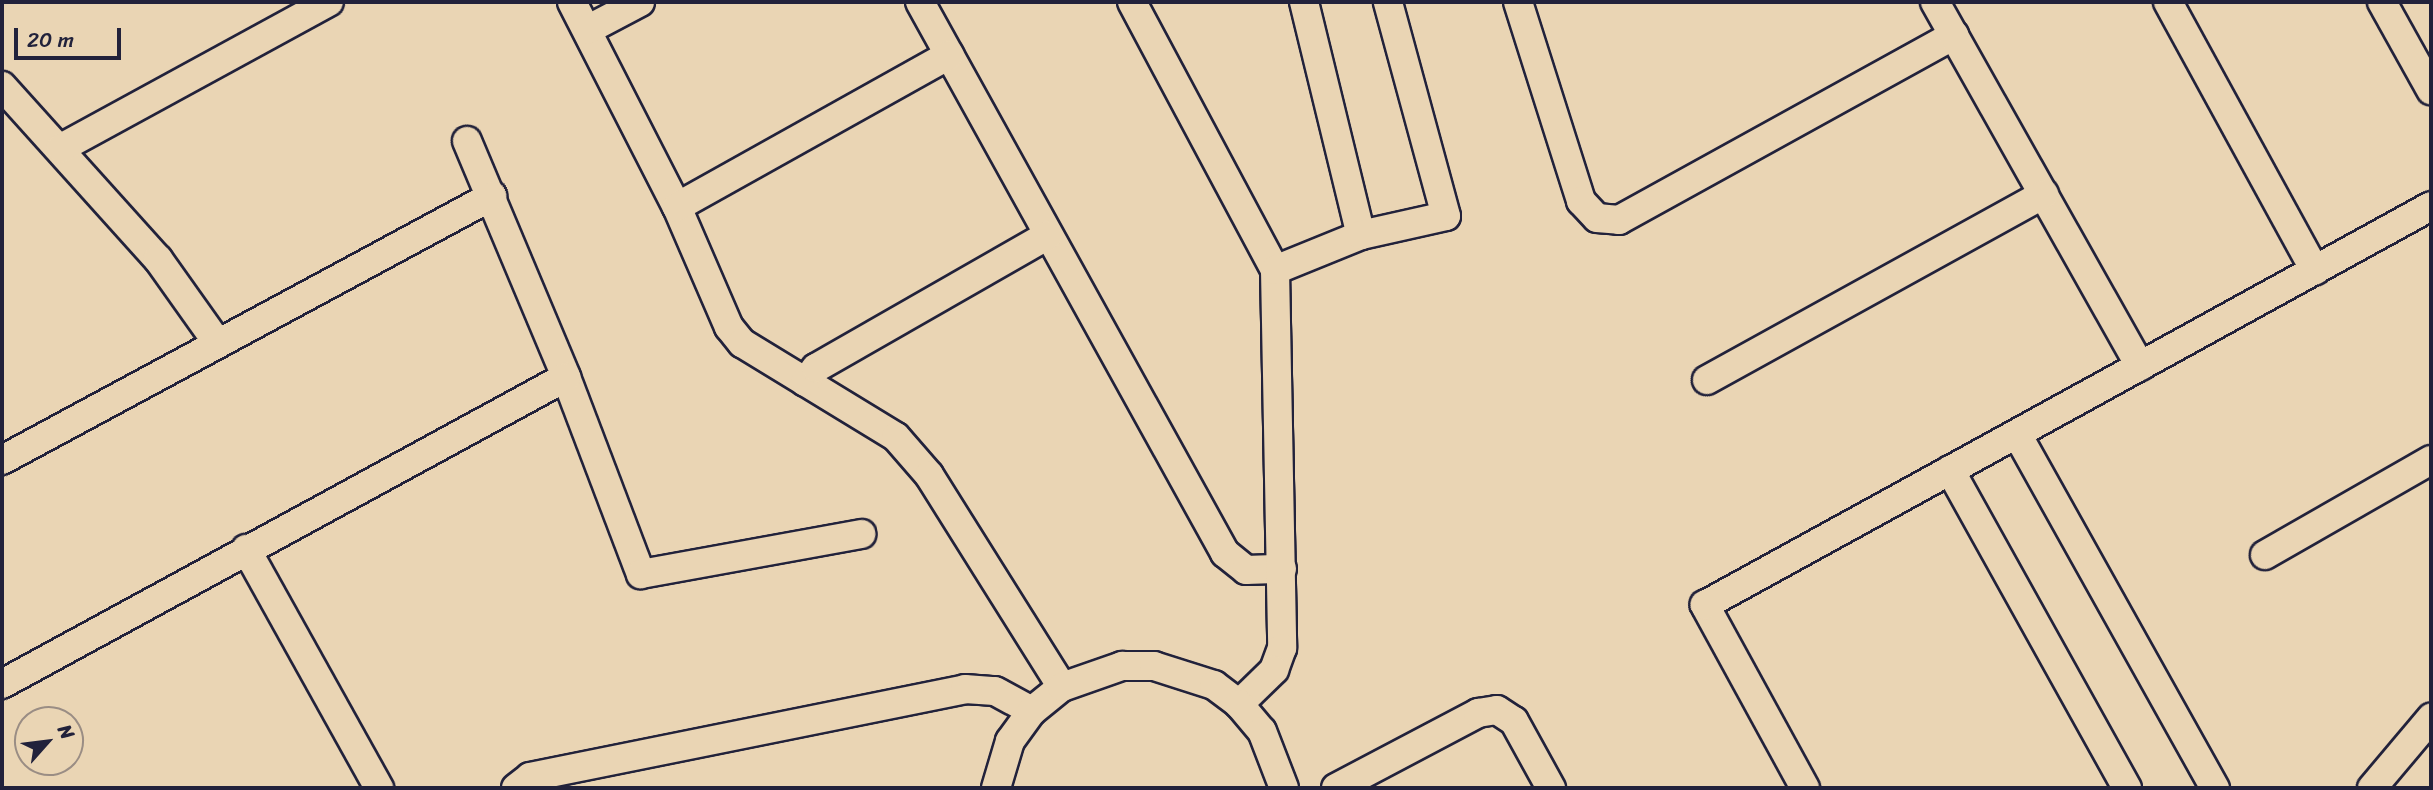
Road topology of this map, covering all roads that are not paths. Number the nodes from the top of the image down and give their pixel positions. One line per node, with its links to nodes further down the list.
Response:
1 (328, 2): 18 (street)
2 (572, 2): 12 (street)
3 (640, 2): 12 (street)
4 (920, 2): 14 (street)
5 (1132, 2): 25 (street)
6 (1304, 2): 24 (street)
7 (1388, 2): 24 (street)
8 (1518, 2): 13 (street)
9 (1935, 2): 13 (street)
10 (2168, 2): 26 (street)
11 (2382, 2): 16 (street)
12 (587, 30): 22 (street)
13 (1954, 35): 19 (street)
14 (948, 55): 22 (street); 23 (street)
15 (2, 86): 18 (street)
16 (2431, 90)
17 (467, 141): 20 (street)
18 (61, 148): 27 (street)
19 (2044, 194): 28 (street); 30 (street)
20 (492, 197): 27 (street); 29 (street)
21 (2431, 206): 26 (street)
22 (677, 207): 31 (street)
23 (1048, 235): 31 (street); 39 (street)
24 (1361, 235): 25 (street)
25 (1275, 270): 39 (street)
26 (2315, 270): 28 (street)
27 (216, 342): 33 (street)
28 (2140, 366): 32 (street)
29 (566, 377): 36 (street); 37 (street)
30 (1707, 380)
31 (805, 382): 41 (street)
32 (2017, 433): 35 (street); 53 (street)
33 (2, 460)
34 (2431, 460): 38 (street)
35 (1950, 470): 51 (street); 52 (street)
36 (861, 534)
37 (246, 549): 40 (street); 45 (street)
38 (2265, 555)
39 (1282, 569): 42 (street)
40 (2, 684)
41 (1062, 687): 42 (street); 43 (street)
42 (1239, 704): 48 (street)
43 (1032, 711): 46 (street); 47 (street)
44 (2431, 718): 54 (street)
45 (379, 788)
46 (516, 788)
47 (996, 788)
48 (1284, 788)
49 (1336, 788): 50 (street)
50 (1551, 788)
51 (1805, 788)
52 (2127, 788)
53 (2215, 788)
54 (2372, 788)

